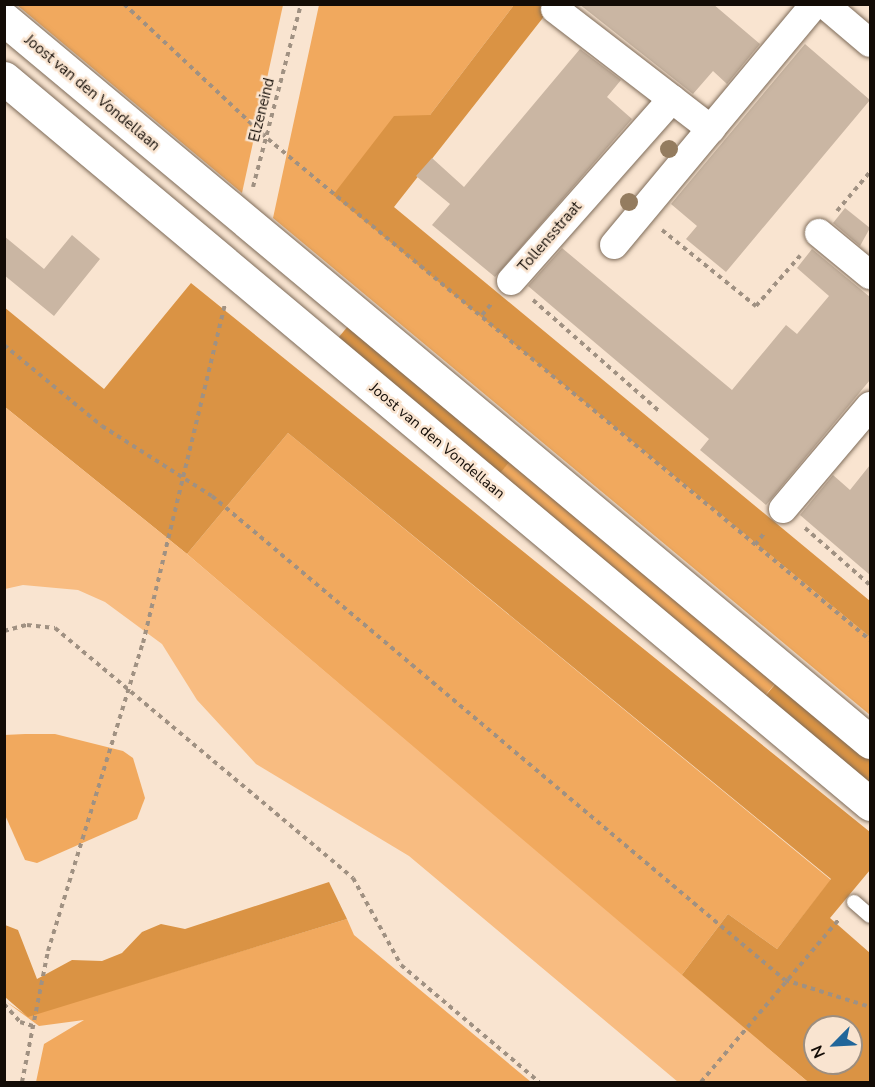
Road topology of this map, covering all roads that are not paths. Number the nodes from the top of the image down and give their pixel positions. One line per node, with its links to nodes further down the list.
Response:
1 (815, 4): 8 (street)
2 (824, 4): 5 (street)
3 (555, 9): 7 (street)
4 (4, 19): 15 (street, Joost van den Vondellaan)
5 (870, 43)
6 (4, 78): 16 (street, Joost van den Vondellaan)
7 (672, 99): 8 (street); 12 (street, Tollensstraat)
8 (711, 129): 10 (street)
9 (819, 233): 11 (street)
10 (614, 245)
11 (870, 275)
12 (512, 281)
13 (870, 406): 14 (street)
14 (783, 509)
15 (870, 742)
16 (870, 804)
17 (854, 902): 18 (lane)
18 (870, 916)

